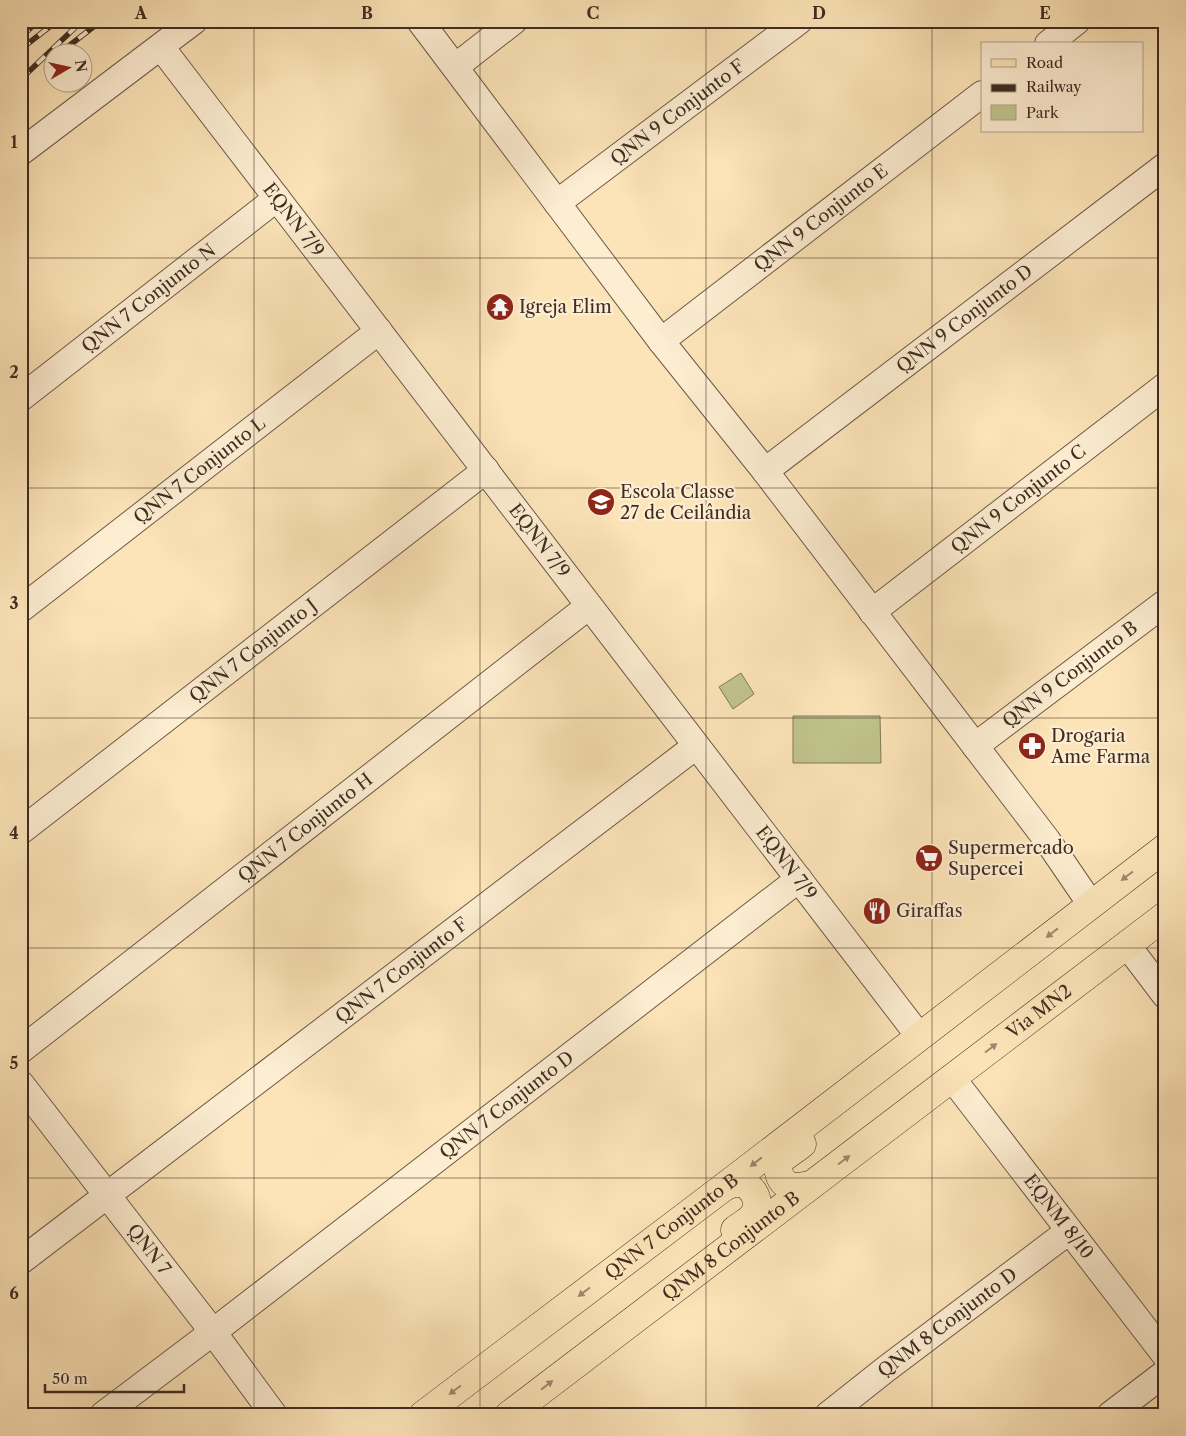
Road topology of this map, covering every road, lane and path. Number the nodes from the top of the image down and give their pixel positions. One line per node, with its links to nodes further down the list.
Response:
1 (194, 21): 7 (street)
2 (420, 21): 8 (street)
3 (514, 21): 8 (street)
4 (799, 21): 13 (street, QNN 9 Conjunto F)
5 (1077, 21): 6 (street)
6 (1051, 42)
7 (161, 47): 10 (street); 12 (street, EQNN 7/9)
8 (455, 66): 13 (street)
9 (981, 95): 15 (street, QNN 9 Conjunto E)
10 (21, 152)
11 (1165, 166): 19 (street, QNN 9 Conjunto D)
12 (277, 198): 14 (street, EQNN 7/9); 17 (street, QNN 7 Conjunto N)
13 (557, 203): 15 (street)
14 (379, 331): 18 (street, EQNN 7/9); 22 (street, QNN 7 Conjunto L)
15 (661, 341): 19 (street)
16 (1165, 386): 23 (street, QNN 9 Conjunto C)
17 (21, 398)
18 (486, 470): 21 (street, EQNN 7/9); 26 (street, QNN 7 Conjunto J)
19 (765, 471): 23 (street)
20 (1165, 603): 25 (street, QNN 9 Conjunto B)
21 (590, 606): 24 (street, EQNN 7/9); 36 (street, QNN 7 Conjunto H)
22 (21, 609)
23 (872, 612): 25 (street)
24 (696, 746): 28 (street, EQNN 7/9); 41 (street, QNN 7 Conjunto F)
25 (975, 746): 30 (street)
26 (21, 831)
27 (1165, 848): 30 (main road, one-way to 30)
28 (800, 879): 35 (street, EQNN 7/9); 44 (street, QNN 7 Conjunto D)
29 (1165, 899): 33 (main road)
30 (1090, 904): 35 (main road, one-way to 35)
31 (1165, 916): 32 (main road, Via MN2)
32 (1127, 945): 33 (main road, Via MN2); 34 (street)
33 (1101, 965): 37 (main road, Via MN2, one-way to 33)
34 (1165, 995)
35 (913, 1041): 39 (main road); 40 (main road, QNN 7 Conjunto B, one-way to 40)
36 (21, 1050)
37 (952, 1078): 39 (main road, QNM 8 Conjunto B, one-way to 37); 42 (street, EQNM 8/10)
38 (21, 1084): 41 (street, QNN 7)
39 (811, 1185): 45 (main road, QNM 8 Conjunto B)
40 (724, 1186): 45 (main road); 50 (main road, QNN 7 Conjunto B, one-way to 50)
41 (108, 1196): 43 (street, QNN 7 Conjunto F); 44 (street, QNN 7)
42 (1069, 1231): 46 (street, EQNM 8/10); 52 (street, QNM 8 Conjunto D)
43 (21, 1261)
44 (213, 1332): 48 (street, QNN 7 Conjunto D); 49 (street, QNN 7)
45 (589, 1353): 51 (main road, QNM 8 Conjunto B, one-way to 45)
46 (1165, 1354)
47 (1165, 1373): 53 (street)
48 (103, 1415)
49 (274, 1415)
50 (423, 1415)
51 (509, 1415)
52 (828, 1415)
53 (1110, 1415)

